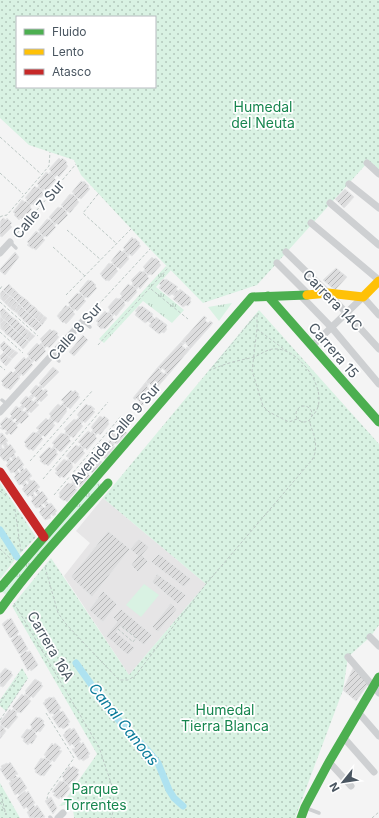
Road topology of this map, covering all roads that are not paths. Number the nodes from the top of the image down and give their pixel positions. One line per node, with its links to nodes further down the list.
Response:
1 (367, 163): 2 (street)
2 (379, 174)
3 (349, 184): 5 (street)
4 (330, 203): 8 (street)
5 (379, 208)
6 (311, 224): 13 (street)
7 (10, 242): 9 (lane); 11 (street, Calle 7 Sur)
8 (379, 245)
9 (16, 248)
10 (286, 252): 14 (street, Carrera 14C)
11 (0, 253)
12 (277, 263): 15 (street)
13 (379, 281): 17 (street)
14 (328, 293): 15 (street); 17 (street); 18 (street, Carrera 14C)
15 (305, 295): 16 (street); 22 (street)
16 (268, 296): 23 (street, Carrera 15); 32 (street, Avenida Calle 9 Sur)
17 (363, 297): 18 (street); 19 (street)
18 (347, 314): 22 (street); 24 (street, Carrera 14C)
19 (379, 315)
20 (83, 321): 21 (lane); 25 (street, Calle 8 Sur)
21 (90, 327)
22 (332, 328): 23 (street); 27 (street)
23 (312, 346): 29 (street, Carrera 15)
24 (379, 349)
25 (52, 355): 26 (lane); 28 (street, Calle 8 Sur)
26 (58, 361)
27 (379, 384)
28 (0, 412)
29 (379, 422)
30 (0, 472): 32 (street)
31 (108, 483): 35 (street)
32 (44, 537): 33 (street, Avenida Calle 9 Sur)
33 (0, 588)
34 (0, 605): 35 (street)
35 (0, 610)
36 (370, 637): 37 (street)
37 (379, 646)
38 (348, 657): 40 (street)
39 (379, 677): 40 (street)
40 (376, 690): 41 (street)
41 (358, 712): 42 (street); 43 (street)
42 (379, 736)
43 (344, 738): 44 (street); 45 (street)
44 (329, 762): 46 (street); 47 (street)
45 (374, 772)
46 (351, 786)
47 (305, 807): 48 (lane); 49 (street)
48 (319, 813)
49 (301, 818)

